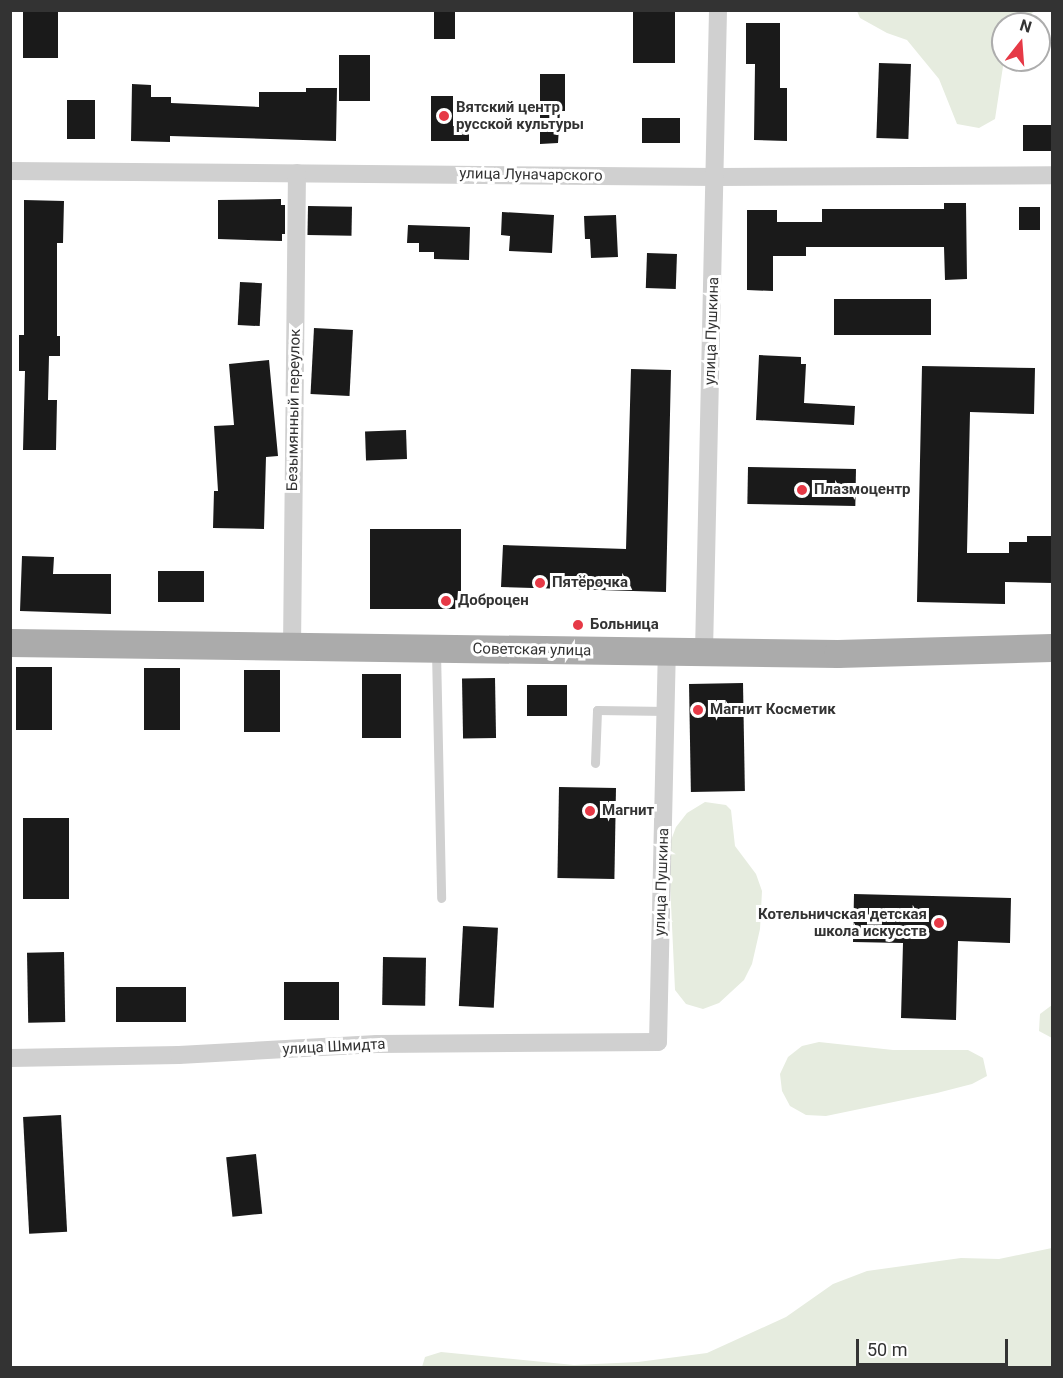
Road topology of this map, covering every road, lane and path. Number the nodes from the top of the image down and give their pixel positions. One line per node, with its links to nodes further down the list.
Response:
1 (718, 10): 5 (street, улица Пушкина)
2 (10, 171): 3 (street, улица Луначарского)
3 (297, 173): 5 (street, улица Луначарского); 7 (street, Безымянный переулок)
4 (1053, 174): 5 (street, улица Луначарского)
5 (716, 177): 11 (street, улица Пушкина)
6 (10, 643): 7 (main road, Советская улица)
7 (292, 648): 9 (main road, Советская улица)
8 (1053, 648): 11 (main road, Советская улица)
9 (435, 649): 10 (main road, Советская улица); 14 (lane)
10 (668, 651): 11 (main road, Советская улица); 12 (street, улица Пушкина)
11 (704, 652)
12 (667, 711): 13 (lane); 15 (street, улица Пушкина)
13 (595, 763)
14 (441, 898)
15 (658, 1042): 16 (street, улица Шмидта)
16 (10, 1058)

